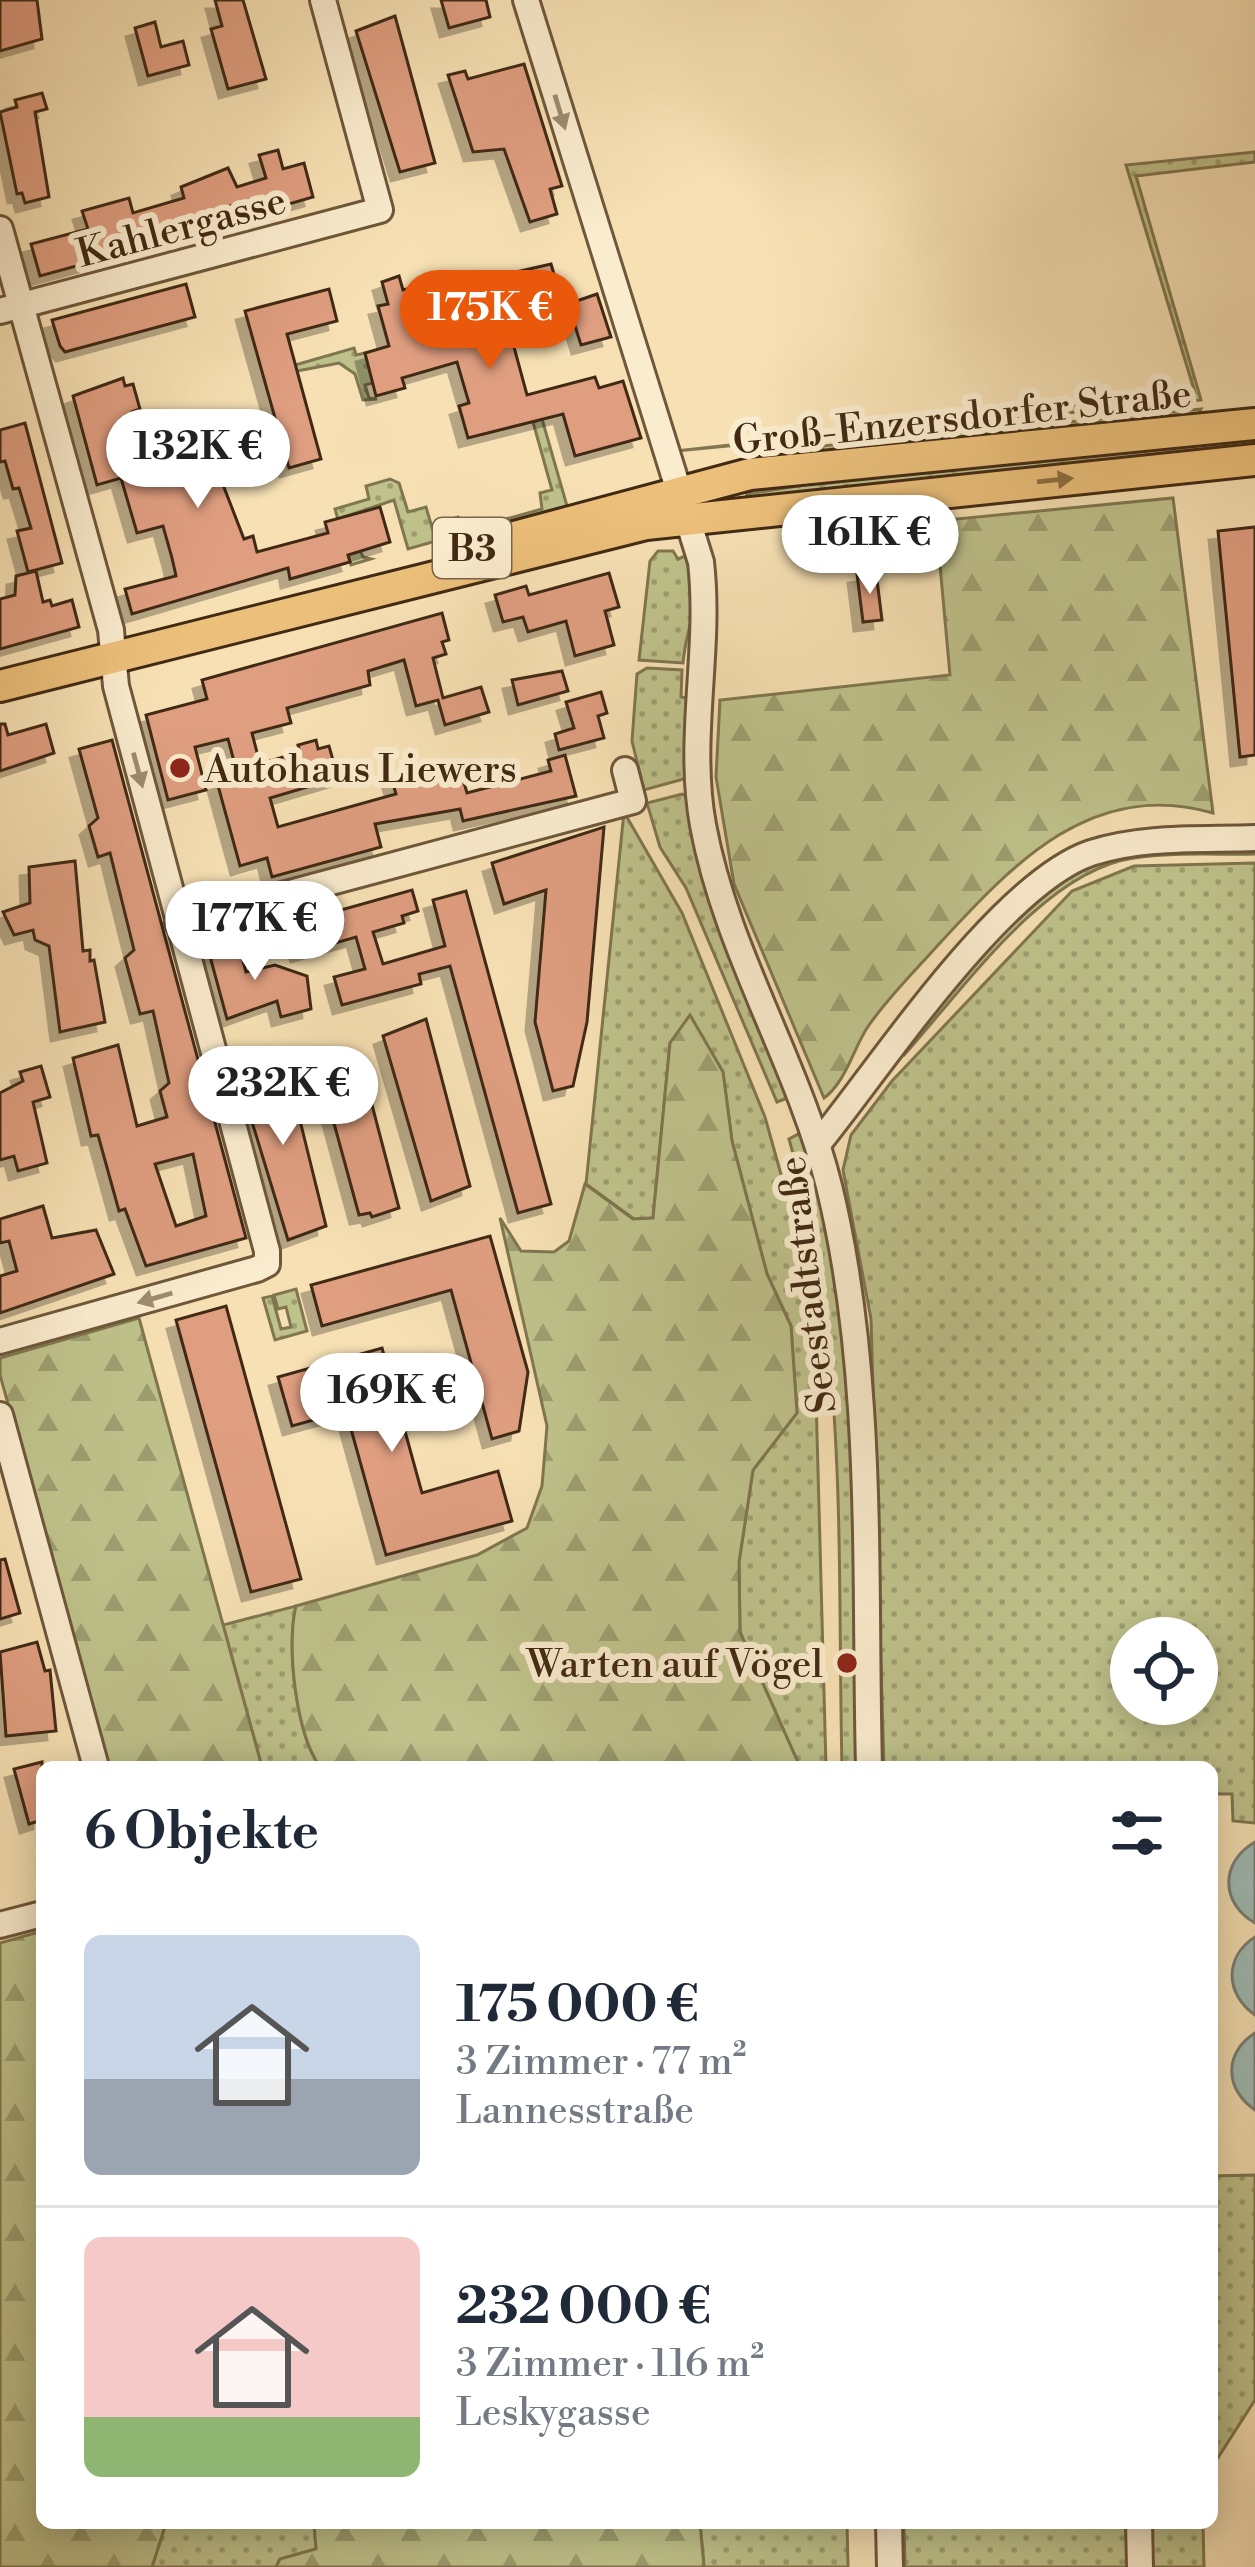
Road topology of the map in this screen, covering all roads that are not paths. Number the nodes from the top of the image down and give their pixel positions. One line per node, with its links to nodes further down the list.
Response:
1 (323, 0): 4 (street, Kahlergasse)
2 (526, 0): 7 (street, one-way to 7)
3 (0, 229): 4 (street)
4 (10, 309): 8 (street)
5 (1255, 424): 7 (main road, Groß-Enzersdorfer Straße / B3)
6 (1255, 460): 7 (main road, Groß-Enzersdorfer Straße / B3, one-way to 6)
7 (683, 504): 8 (main road, B3); 13 (street)
8 (111, 656): 9 (main road, B3); 12 (street, one-way to 12)
9 (0, 686)
10 (625, 770): 12 (street)
11 (1255, 838): 13 (street, Seestadtstraße)
12 (178, 923): 14 (street, one-way to 14)
13 (818, 1144): 17 (street, Seestadtstraße)
14 (0, 1341)
15 (0, 1415): 16 (street)
16 (94, 1761)
17 (869, 1761)
18 (36, 1916): 19 (street)
19 (0, 1925)
20 (889, 2529): 22 (street)
21 (1139, 2529): 23 (street)
22 (890, 2567)
23 (1140, 2567)

